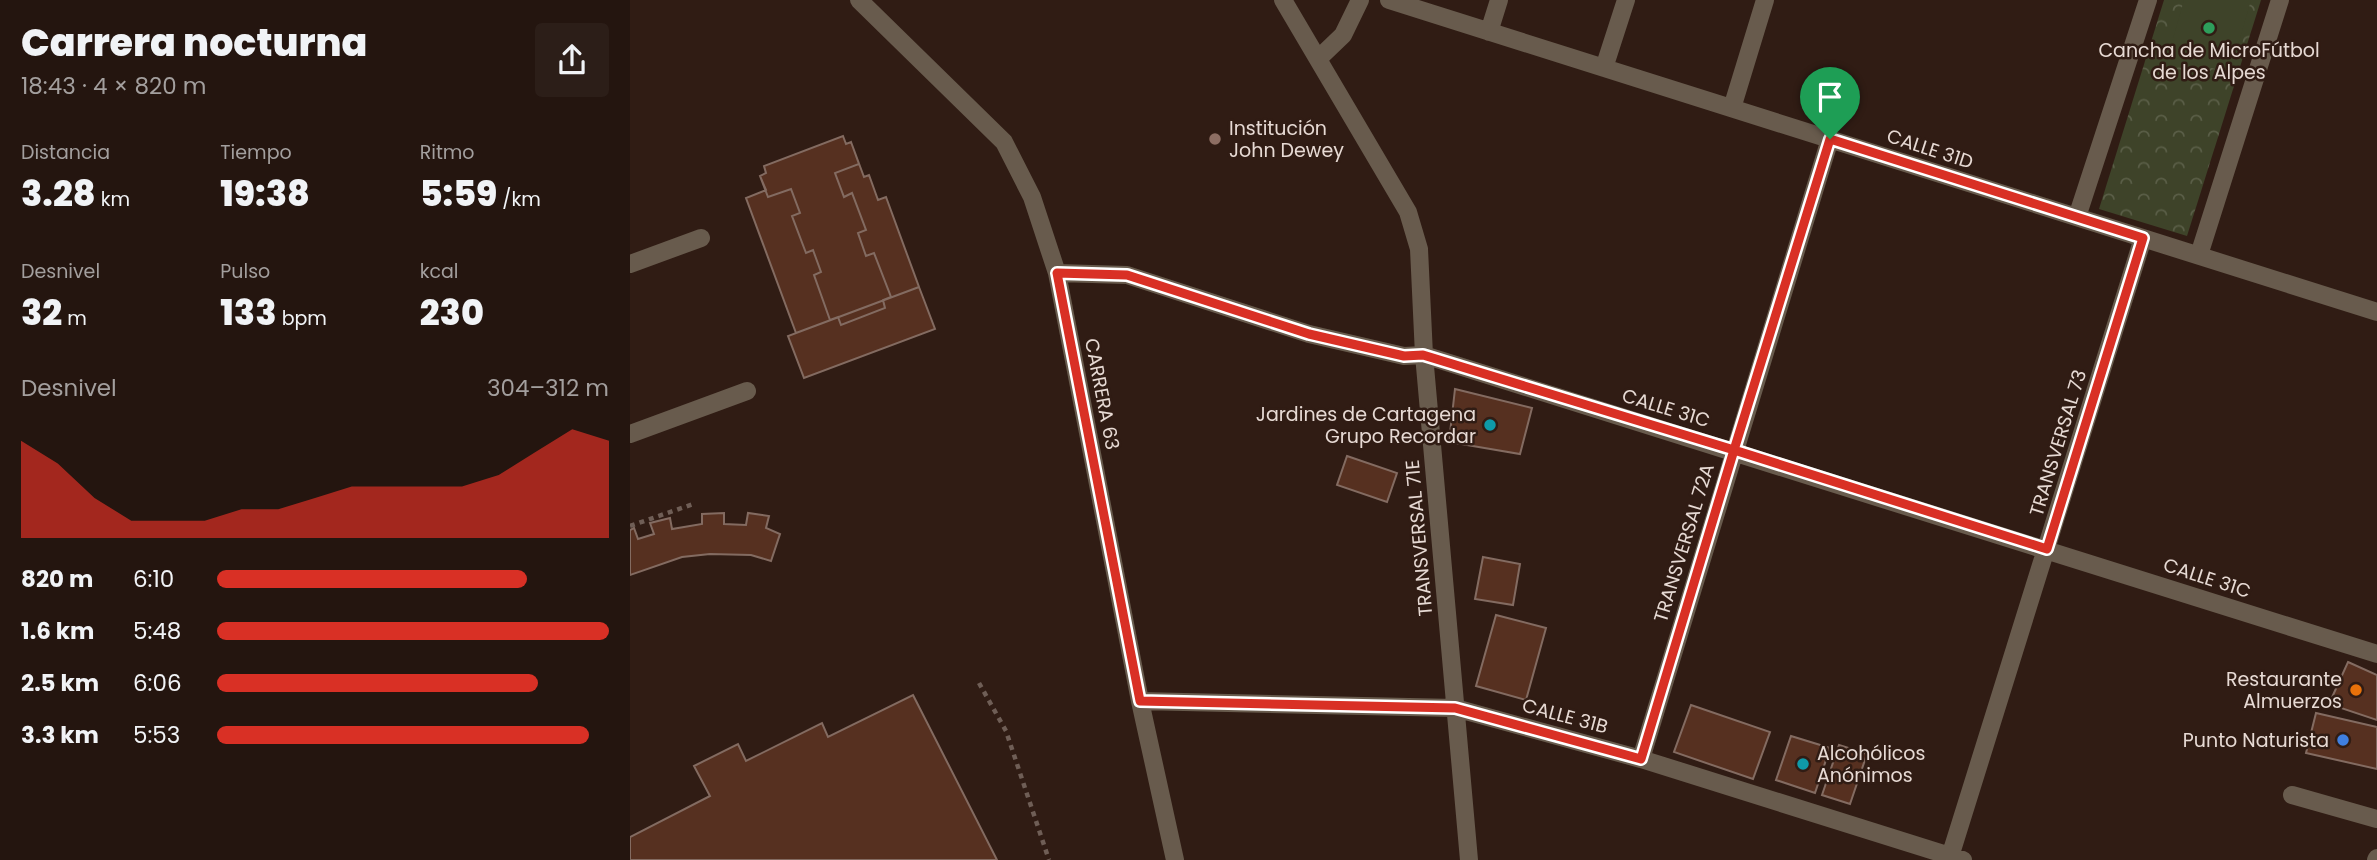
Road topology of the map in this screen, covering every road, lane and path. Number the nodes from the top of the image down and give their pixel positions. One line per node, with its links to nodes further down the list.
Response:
1 (859, 0): 20 (street, CARRERA 63)
2 (1283, 0): 11 (street, TRANSVERSAL 71E)
3 (1360, 0): 11 (street)
4 (1389, 0): 10 (street, CALLE 31D)
5 (1499, 0): 10 (street)
6 (1626, 0): 12 (street)
7 (1765, 0): 13 (street)
8 (2148, 0): 15 (street)
9 (2280, 0): 18 (street)
10 (1489, 32): 12 (street, CALLE 31D)
11 (1320, 58): 22 (street, TRANSVERSAL 71E)
12 (1604, 68): 13 (street, CALLE 31D)
13 (1732, 108): 14 (street, CALLE 31D)
14 (1830, 139): 15 (street, CALLE 31D); 25 (street, TRANSVERSAL 72A)
15 (2077, 217): 17 (street, CALLE 31D)
16 (701, 238): 19 (street)
17 (2143, 238): 18 (street, CALLE 31D); 28 (street, TRANSVERSAL 73)
18 (2199, 255): 21 (street, CALLE 31D)
19 (630, 264)
20 (1057, 273): 22 (street, CALLE 31C); 31 (street, CARRERA 63)
21 (2377, 312)
22 (1423, 355): 25 (street, CALLE 31C); 32 (street, TRANSVERSAL 71E)
23 (747, 391): 24 (street)
24 (630, 434)
25 (1734, 450): 28 (street, CALLE 31C); 33 (street, TRANSVERSAL 72A)
26 (696, 503): 27 (path)
27 (630, 526)
28 (2047, 549): 29 (street, CALLE 31C); 36 (street, TRANSVERSAL 73)
29 (2377, 654)
30 (979, 683): 37 (path)
31 (1140, 701): 32 (street, CALLE 31B); 38 (street, CARRERA 63)
32 (1455, 708): 33 (street, CALLE 31B); 39 (street, TRANSVERSAL 71E)
33 (1641, 759): 36 (street, CALLE 31B)
34 (2292, 795): 35 (street)
35 (2377, 818)
36 (1954, 859)
37 (1049, 860)
38 (1175, 860)
39 (1469, 860)

